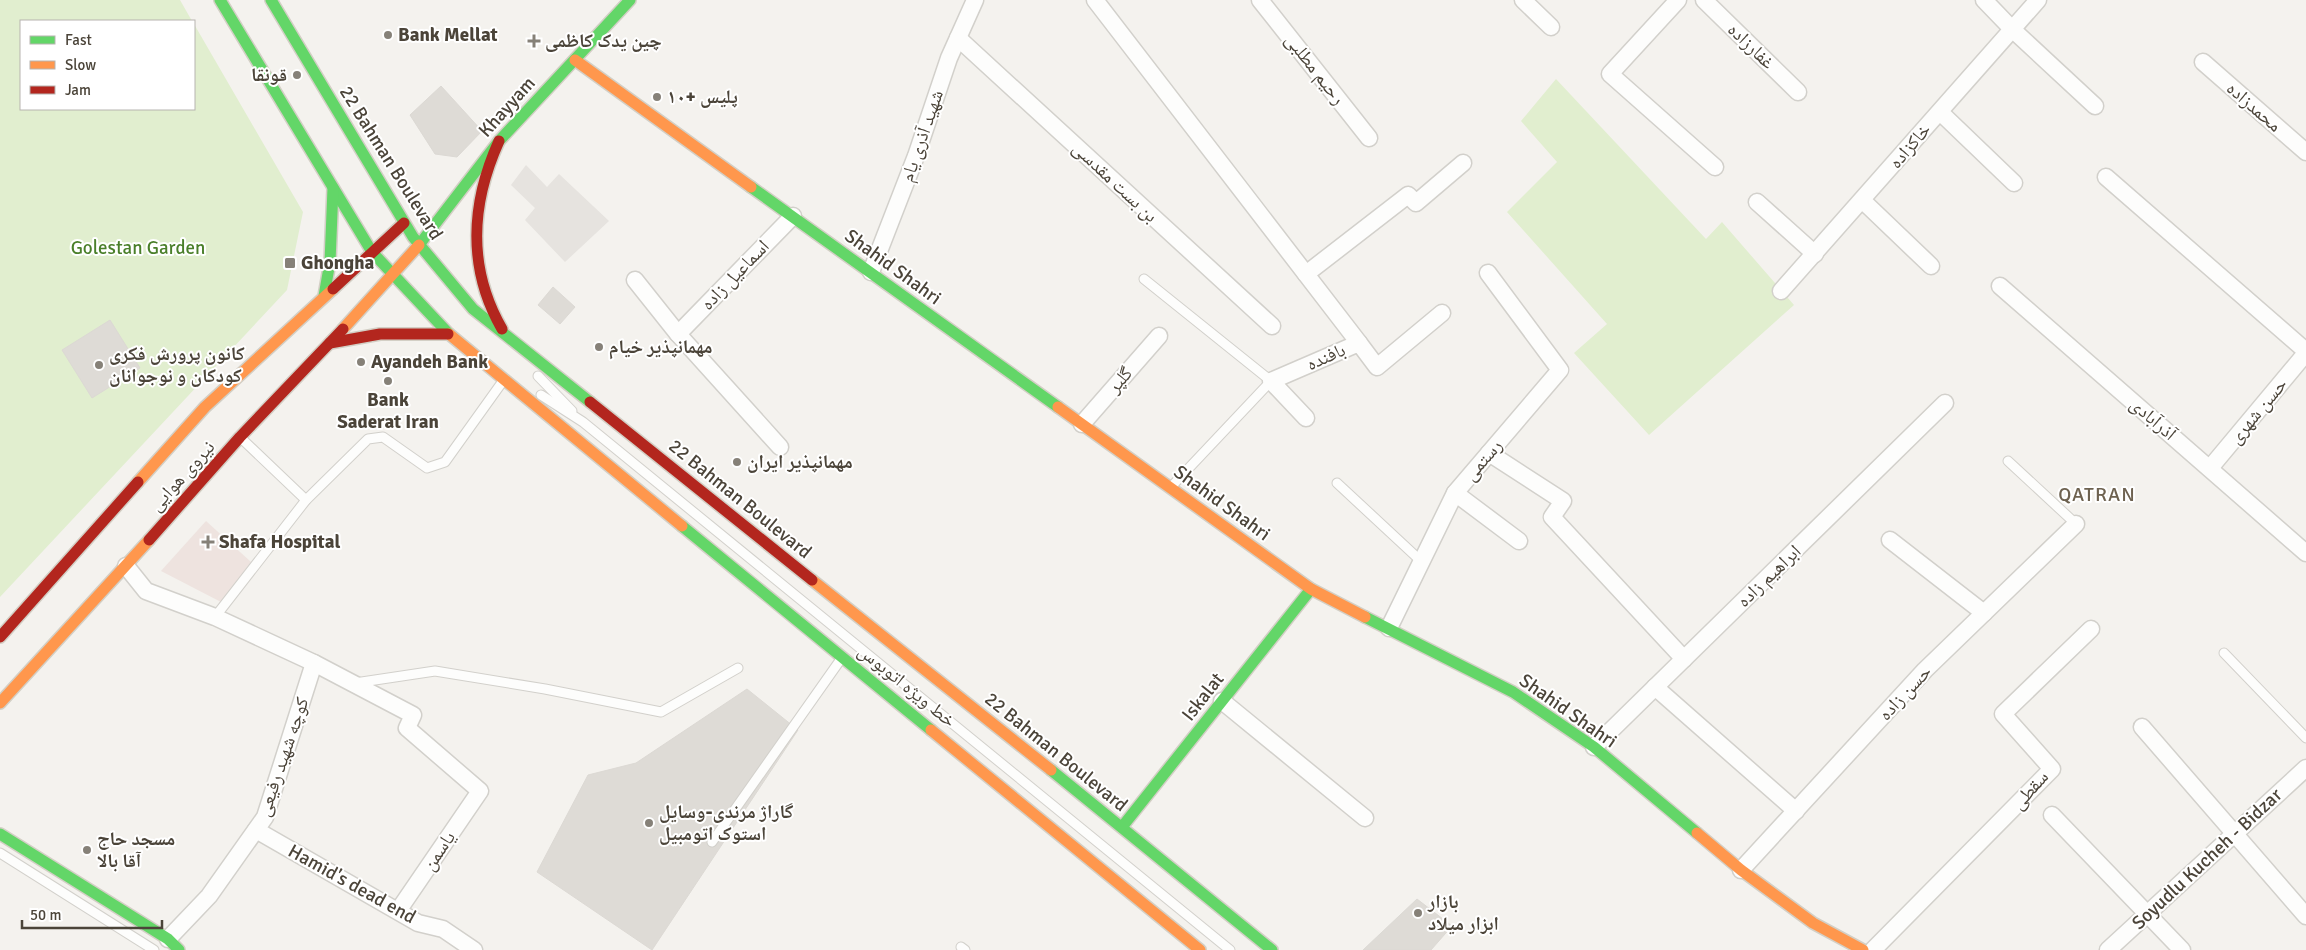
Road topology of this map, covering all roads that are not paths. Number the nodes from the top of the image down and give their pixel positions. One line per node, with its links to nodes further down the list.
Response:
1 (220, 0): 27 (main road)
2 (271, 0): 31 (main road, 22 Bahman Boulevard)
3 (630, 0): 15 (main road, Khayyam)
4 (975, 0): 14 (street, شهید آذری یام)
5 (1095, 0): 38 (street)
6 (1260, 0): 20 (street, رحیم مطلبی)
7 (1523, 0): 12 (street)
8 (1678, 0): 24 (street)
9 (1704, 0): 17 (street, غفارزاده)
10 (1984, 0): 13 (street)
11 (2038, 0): 13 (street, خاکزاده)
12 (1551, 27)
13 (2012, 30): 18 (street); 19 (street, خاکزاده)
14 (958, 38): 36 (street, شهید آذری یام); 47 (street, بن بست مقدسی)
15 (575, 60): 21 (main road, Khayyam); 30 (main road, Shahid Shahri)
16 (2203, 62): 22 (street, محمدزاده)
17 (1798, 92)
18 (2095, 106)
19 (1940, 112): 26 (street); 28 (street, خاکزاده)
20 (1369, 138)
21 (499, 141): 32 (main road, Khayyam); 50 (main road)
22 (2306, 152)
23 (1463, 163): 38 (street)
24 (1715, 167)
25 (2106, 177): 54 (street)
26 (2014, 183)
27 (333, 187): 33 (main road); 44 (main road)
28 (1862, 200): 34 (street, خاکزاده); 35 (street)
29 (1757, 202): 34 (street)
30 (793, 216): 36 (main road, Shahid Shahri); 48 (street, اسماعیل زاده)
31 (404, 223): 32 (main road, 22 Bahman Boulevard); 33 (main road, نیروی هوایی)
32 (419, 245): 39 (main road, Khayyam); 45 (main road, 22 Bahman Boulevard)
33 (372, 252): 39 (main road); 44 (main road, نیروی هوایی)
34 (1814, 254): 43 (street, خاکزاده)
35 (1932, 266)
36 (871, 272): 60 (main road, Shahid Shahri)
37 (1488, 273): 63 (street, رستمی)
38 (1306, 274): 52 (street)
39 (393, 276): 49 (main road); 53 (main road, نیروی هوایی)
40 (1144, 279): 56 (lane)
41 (635, 280): 48 (street)
42 (2000, 286): 65 (street, آذرآبادی)
43 (1781, 291)
44 (324, 296): 81 (main road, نیروی هوایی)
45 (473, 309): 50 (main road, 22 Bahman Boulevard); 59 (lane)
46 (1442, 314): 52 (street, بافنده)
47 (1272, 326)
48 (678, 334): 62 (street)
49 (450, 336): 53 (main road); 55 (main road); 59 (lane)
50 (507, 336): 98 (main road, 22 Bahman Boulevard)
51 (1159, 336): 60 (street, گلپر)
52 (1359, 342): 56 (street, بافنده)
53 (330, 343): 61 (main road, نیروی هوایی)
54 (2306, 352): 65 (street, حسن شهری)
55 (504, 380): 69 (lane); 83 (main road)
56 (1271, 381): 58 (street); 67 (lane, بافنده)
57 (1945, 403): 84 (street, ابراهیم زاده)
58 (1306, 418)
59 (583, 422): 112 (lane, خط ویژه اتوبوس)
60 (1082, 424): 67 (main road, Shahid Shahri)
61 (240, 437): 69 (lane); 75 (main road, نیروی هوایی)
62 (780, 446)
63 (1489, 453): 68 (street, رستمی); 84 (street)
64 (2008, 461): 70 (lane)
65 (2210, 468): 73 (street, آذرآبادی)
66 (1337, 483): 74 (lane)
67 (1170, 487): 76 (main road, Shahid Shahri)
68 (1455, 493): 71 (street); 74 (street, رستمی)
69 (306, 500): 78 (lane)
70 (2076, 524): 77 (street, حسن زاده)
71 (1519, 540)
72 (1890, 540): 77 (street)
73 (2306, 553)
74 (1422, 562): 79 (street, رستمی)
75 (126, 566): 78 (street); 90 (main road, نیروی هوایی)
76 (1311, 589): 79 (main road, Shahid Shahri); 89 (main road, Iskalat)
77 (1984, 613): 95 (street, حسن زاده)
78 (216, 617): 85 (street)
79 (1389, 628): 93 (main road, Shahid Shahri)
80 (2091, 629): 115 (street, سقطی)
81 (0, 637)
82 (2224, 653): 92 (lane)
83 (842, 657): 102 (lane); 111 (main road)
84 (1684, 659): 88 (street, ابراهیم زاده)
85 (314, 663): 87 (street); 99 (street, کوچه شهید رفیعی)
86 (738, 668): 87 (lane)
87 (352, 683): 105 (street, یاسمن)
88 (1655, 687): 93 (street, ابراهیم زاده); 95 (street)
89 (1222, 701): 97 (street); 98 (main road, Iskalat)
90 (0, 703)
91 (2142, 727): 101 (street)
92 (2306, 738)
93 (1594, 747): 104 (main road, Shahid Shahri)
94 (2306, 768): 101 (street, Soyudlu Kucheh - Bidzar)
95 (1796, 811): 104 (street, حسن زاده)
96 (2052, 814): 106 (street)
97 (1365, 818)
98 (1122, 827): 113 (main road, 22 Bahman Boulevard)
99 (256, 830): 105 (street, Hamid's dead end); 108 (street, کوچه شهید رفیعی)
100 (0, 834): 108 (main road)
101 (2236, 834): 106 (street, Soyudlu Kucheh - Bidzar); 107 (street)
102 (712, 842)
103 (0, 854): 109 (lane)
104 (1741, 870): 114 (main road, Shahid Shahri)
105 (398, 911): 110 (street, Hamid's dead end)
106 (2149, 913): 116 (street, Soyudlu Kucheh - Bidzar); 117 (street)
107 (2306, 916)
108 (173, 944)
109 (154, 950)
110 (474, 950)
111 (1200, 950)
112 (1230, 950)
113 (1272, 950)
114 (1863, 950)
115 (1873, 950)
116 (2108, 950)
117 (2182, 950)

